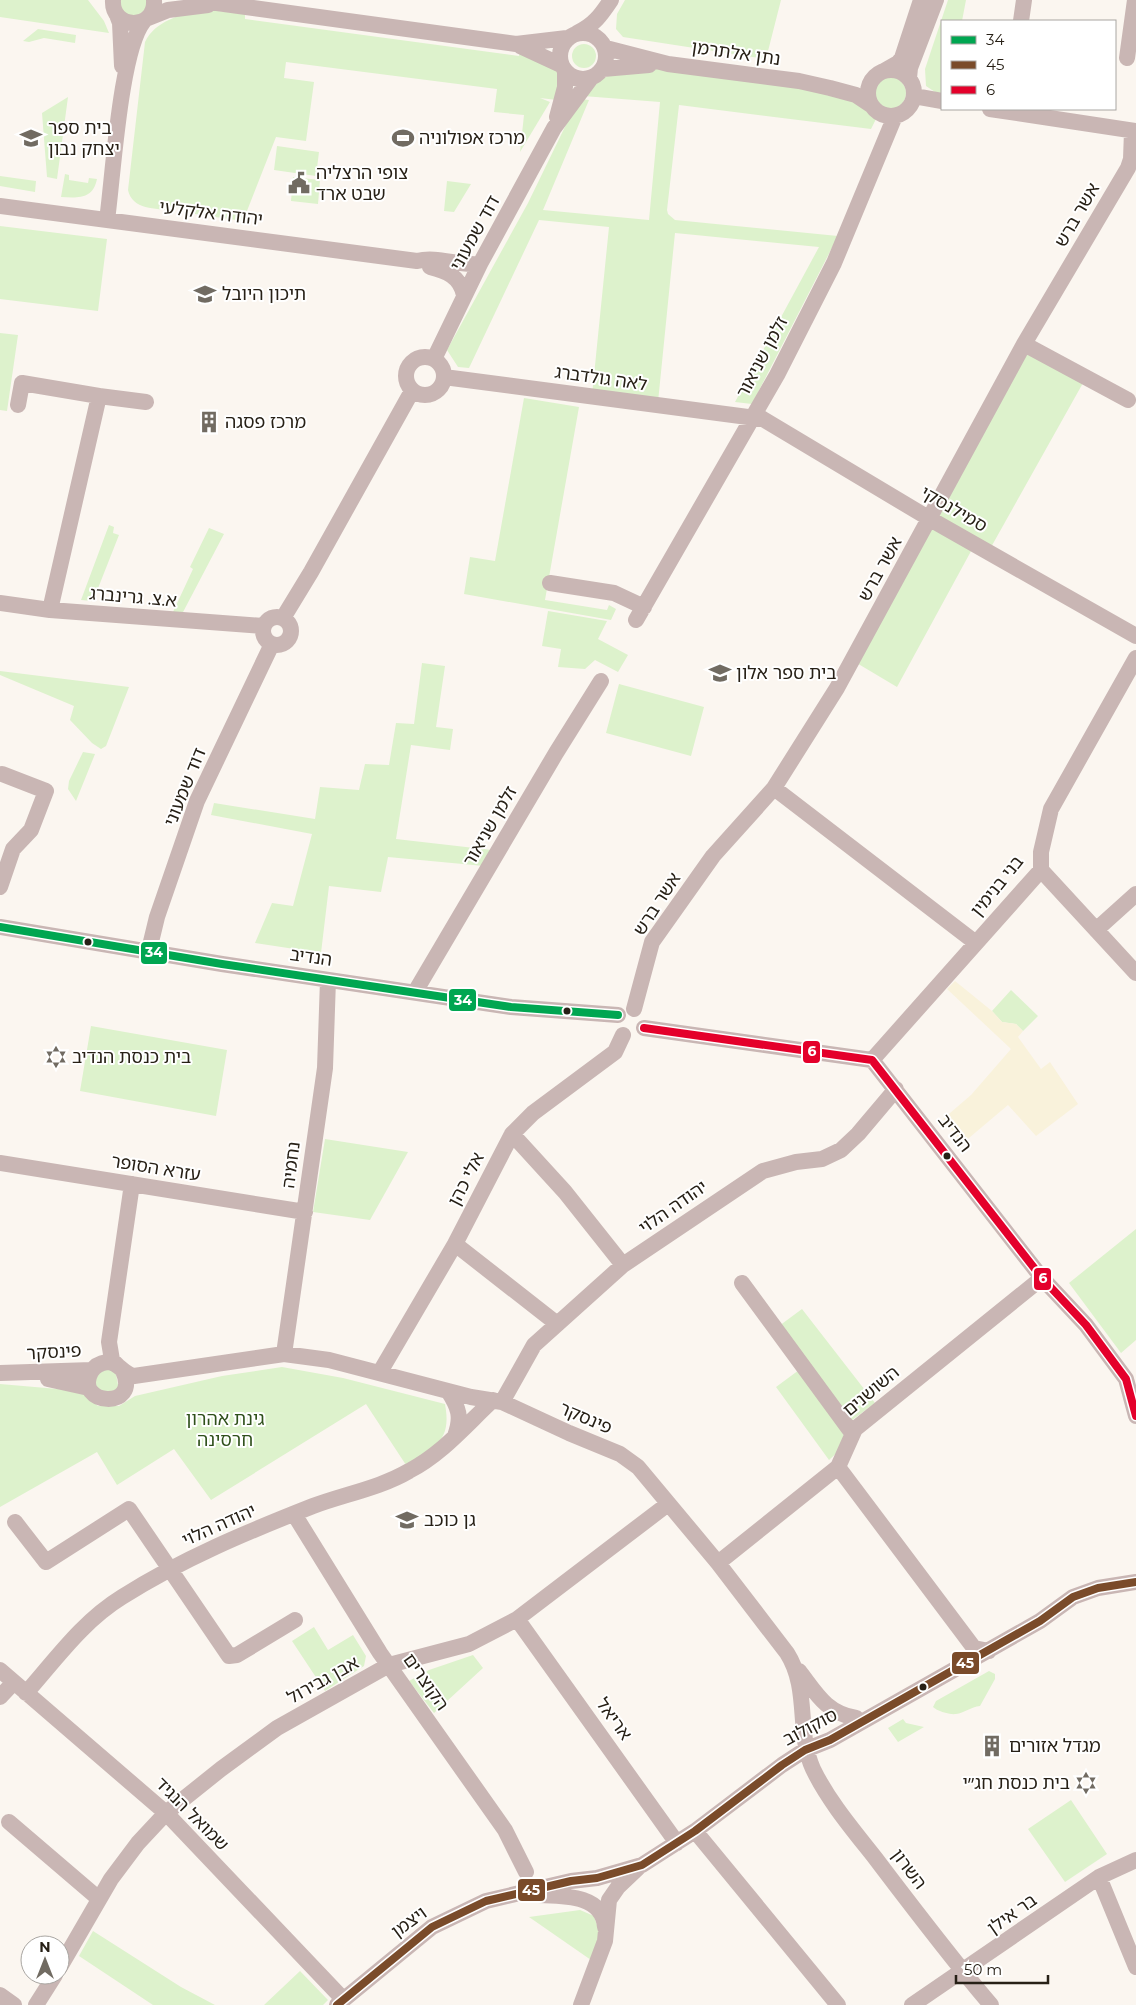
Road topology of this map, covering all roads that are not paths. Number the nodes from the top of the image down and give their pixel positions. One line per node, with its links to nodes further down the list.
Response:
1 (154, 0): 10 (street)
2 (195, 0): 8 (street)
3 (612, 0): 12 (street); 14 (street)
4 (921, 0): 19 (street)
5 (936, 0): 20 (street)
6 (1024, 0): 11 (street)
7 (1135, 0): 15 (street)
8 (217, 4): 10 (street); 13 (street)
9 (111, 5): 10 (street); 22 (street)
10 (146, 20): 22 (street)
11 (1021, 20)
12 (572, 36): 13 (street); 14 (street); 17 (street)
13 (516, 44): 17 (street)
14 (604, 46): 16 (street, נתן אלתרמן); 18 (street)
15 (1126, 57)
16 (668, 64): 18 (street, נתן אלתרמן); 21 (street, נתן אלתרמן)
17 (563, 68): 18 (street); 28 (street, דוד שמעוני)
18 (597, 73): 28 (street, דוד שמעוני)
19 (880, 73): 20 (street); 21 (street, נתן אלתרמן); 25 (street)
20 (909, 78): 23 (street)
21 (799, 82): 25 (street, נתן אלתרמן)
22 (123, 91): 31 (street)
23 (914, 96): 24 (street); 27 (street)
24 (941, 101)
25 (871, 105): 27 (street)
26 (997, 110): 29 (street)
27 (895, 116): 43 (street, זלמן שניאור)
28 (554, 128): 33 (street, דוד שמעוני)
29 (1134, 131): 35 (street, אשר ברש)
30 (0, 206): 31 (street, יהודה אלקלעי)
31 (107, 220): 32 (street, יהודה אלקלעי)
32 (417, 261): 33 (street, יהודה אלקלעי); 34 (street, יהודה אלקלעי)
33 (480, 264): 34 (street, דוד שמעוני)
34 (464, 295): 36 (street, דוד שמעוני)
35 (1024, 344): 40 (street); 44 (street, אשר ברש)
36 (434, 359): 37 (street); 38 (street)
37 (444, 377): 38 (street); 43 (street, לאה גולדברג)
38 (412, 391): 48 (street)
39 (99, 396): 41 (street); 42 (street); 47 (street)
40 (1128, 400)
41 (146, 402)
42 (18, 405)
43 (752, 418): 44 (street, סמילנסקי); 45 (street, זלמן שניאור)
44 (930, 519): 50 (street, סמילנסקי); 55 (street, אשר ברש)
45 (550, 583)
46 (0, 602): 47 (street, א.צ. גרינברג)
47 (50, 610): 49 (street, א.צ. גרינברג)
48 (283, 618): 49 (street); 51 (street)
49 (263, 626): 51 (street)
50 (1136, 636)
51 (272, 644): 62 (street, דוד שמעוני)
52 (1136, 658): 56 (street, בני בנימין)
53 (601, 681): 65 (street, זלמן שניאור)
54 (2, 774): 57 (street)
55 (774, 788): 61 (street); 66 (street, אשר ברש)
56 (1041, 870): 60 (street); 61 (street, בני בנימין)
57 (0, 886)
58 (1136, 894): 60 (street)
59 (0, 927): 62 (street, הנדיב)
60 (1096, 930): 63 (street)
61 (976, 943): 70 (street, בני בנימין)
62 (149, 950): 64 (street, הנדיב)
63 (1136, 973)
64 (328, 980): 65 (street, הנדיב); 75 (street, נחמיה)
65 (415, 992): 67 (street, הנדיב)
66 (634, 1009): 67 (street); 68 (street)
67 (618, 1015): 69 (street)
68 (644, 1028): 69 (street); 70 (street)
69 (623, 1036): 72 (street, אלי כהן)
70 (872, 1060): 71 (street, הנדיב)
71 (896, 1089): 77 (street, יהודה הלוי); 78 (street, הנדיב)
72 (512, 1134): 76 (street, אלי כהן); 77 (street)
73 (0, 1163): 74 (street, עזרא הסופר)
74 (132, 1184): 75 (street, עזרא הסופר); 82 (street)
75 (305, 1212): 81 (street, נחמיה)
76 (454, 1244): 80 (street); 85 (street, אלי כהן)
77 (623, 1265): 80 (street, יהודה הלוי)
78 (1042, 1278): 92 (street, הנדיב); 93 (street, השושנים)
79 (742, 1283): 93 (street)
80 (556, 1324): 91 (street, יהודה הלוי)
81 (284, 1354): 84 (street, פינסקר); 85 (street, פינסקר)
82 (121, 1368): 83 (street); 84 (street, פינסקר); 90 (street)
83 (92, 1370): 87 (street, פינסקר); 88 (street)
84 (187, 1370): 90 (street, פינסקר)
85 (380, 1372): 89 (street, פינסקר)
86 (0, 1374): 87 (street, פינסקר)
87 (18, 1374): 88 (street, פינסקר)
88 (89, 1388): 90 (street)
89 (448, 1391): 91 (street, פינסקר); 94 (street)
90 (121, 1394)
91 (498, 1401): 94 (street, יהודה הלוי); 96 (street, פינסקר)
92 (1136, 1416)
93 (855, 1429): 95 (street, השושנים)
94 (455, 1436): 97 (street, יהודה הלוי)
95 (838, 1467): 99 (street, השושנים); 105 (street)
96 (668, 1504): 99 (street, פינסקר); 103 (street, אבן גבירול)
97 (294, 1514): 100 (street, יהודה הלוי); 106 (street, הקוצרים)
98 (15, 1522): 100 (street)
99 (718, 1563): 107 (street, פינסקר)
100 (172, 1568): 104 (street); 110 (street, יהודה הלוי)
101 (1136, 1577): 105 (street, סוקולוב)
102 (1136, 1582): 105 (street, סוקולוב)
103 (517, 1619): 106 (street, אבן גבירול); 118 (street, אריאל)
104 (295, 1620)
105 (982, 1649): 112 (street, סוקולוב); 113 (street, סוקולוב)
106 (389, 1665): 115 (street, אבן גבירול); 121 (street, הקוצרים)
107 (794, 1665): 112 (street); 113 (street, פינסקר)
108 (0, 1670): 109 (street, שמואל הנגיד)
109 (14, 1682): 110 (street, שמואל הנגיד); 111 (street)
110 (26, 1693): 115 (street, שמואל הנגיד)
111 (0, 1697)
112 (856, 1718): 113 (street, סוקולוב)
113 (805, 1747): 114 (street, סוקולוב); 128 (street, השרון)
114 (782, 1766): 117 (street, ויצמן)
115 (166, 1813): 124 (street, אבן גבירול); 131 (street, שמואל הנגיד)
116 (10, 1822): 124 (street)
117 (695, 1831): 118 (street, ויצמן); 135 (street)
118 (677, 1843): 120 (street, ויצמן)
119 (1136, 1860): 122 (street, בר אילן)
120 (642, 1865): 123 (street, ויצמן); 125 (street, ויצמן)
121 (526, 1872)
122 (1099, 1877): 127 (street); 128 (street, בר אילן)
123 (517, 1894): 125 (street, ויצמן); 131 (street, ויצמן)
124 (99, 1899): 126 (street, אבן גבירול)
125 (605, 1934): 134 (street)
126 (70, 1950)
127 (1136, 1967)
128 (963, 1971): 136 (street, בר אילן); 137 (street, השרון)
129 (49, 1985): 133 (street)
130 (0, 1995): 132 (street)
131 (340, 2002)
132 (14, 2005)
133 (36, 2005)
134 (581, 2005)
135 (838, 2005)
136 (912, 2005)
137 (991, 2005)

